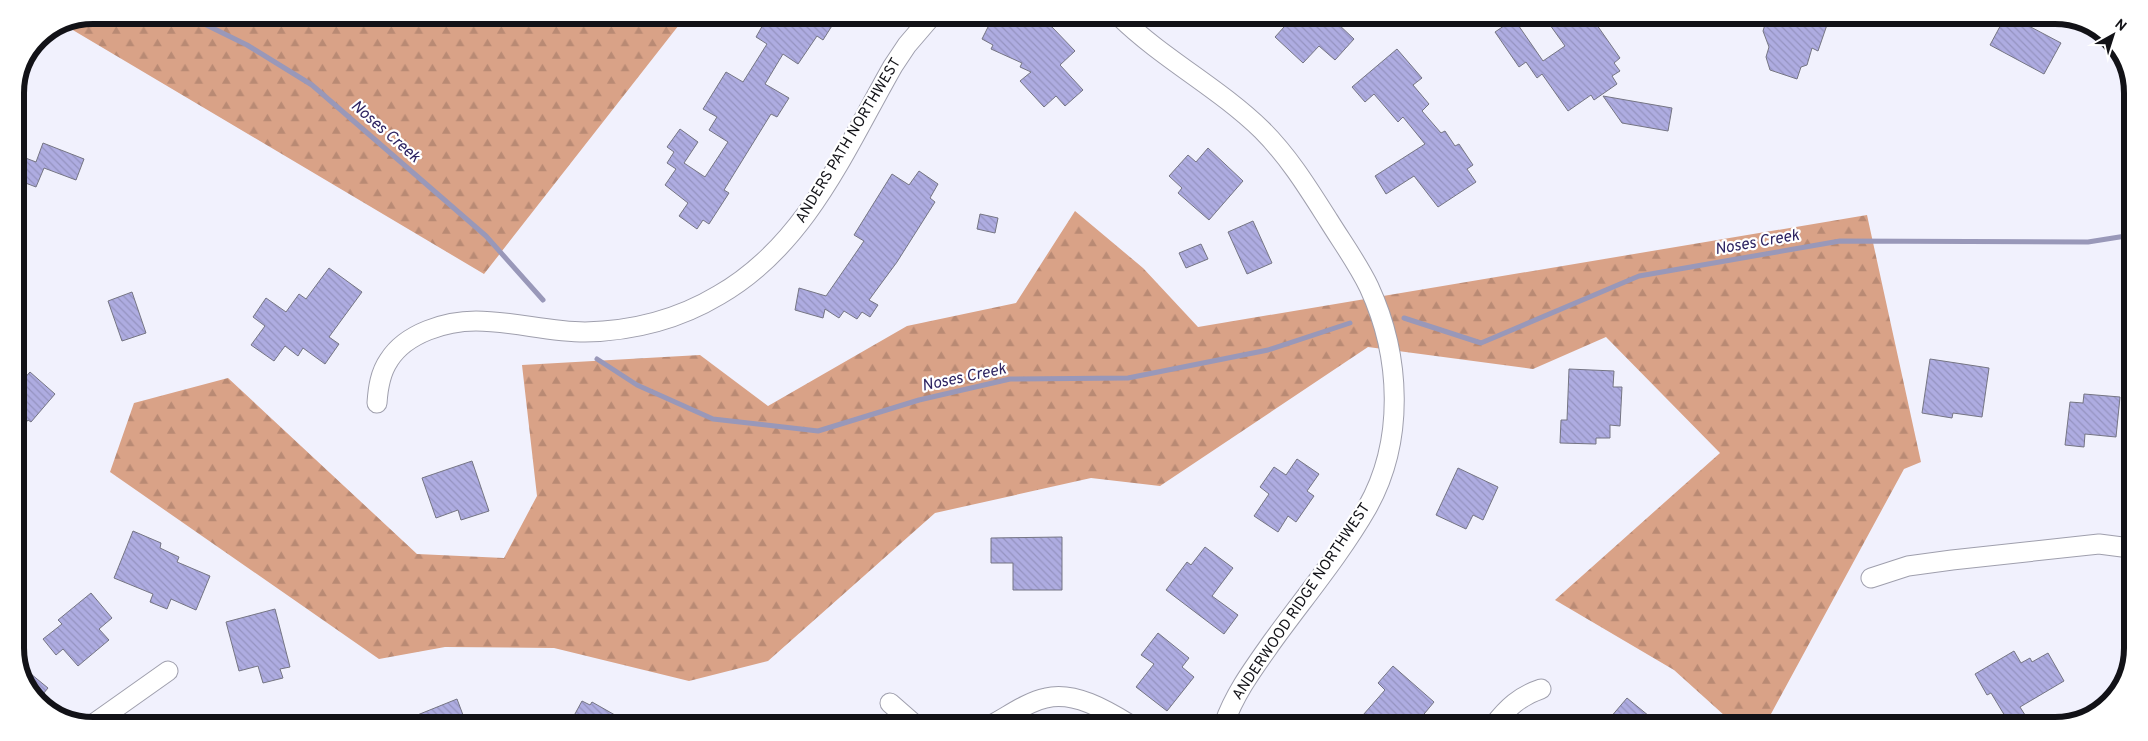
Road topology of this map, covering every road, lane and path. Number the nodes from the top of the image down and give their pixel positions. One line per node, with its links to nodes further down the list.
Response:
1 (925, 24): 3 (street, ANDERS PATH NORTHWEST)
2 (1127, 24): 13 (street, ANDERWOOD RIDGE NORTHWEST)
3 (378, 403)
4 (2124, 547): 5 (street)
5 (1872, 578)
6 (168, 671): 9 (street)
7 (1541, 689): 14 (street)
8 (890, 704): 10 (street)
9 (103, 717)
10 (906, 717)
11 (1007, 717): 12 (street)
12 (1115, 717)
13 (1227, 717)
14 (1501, 717)

